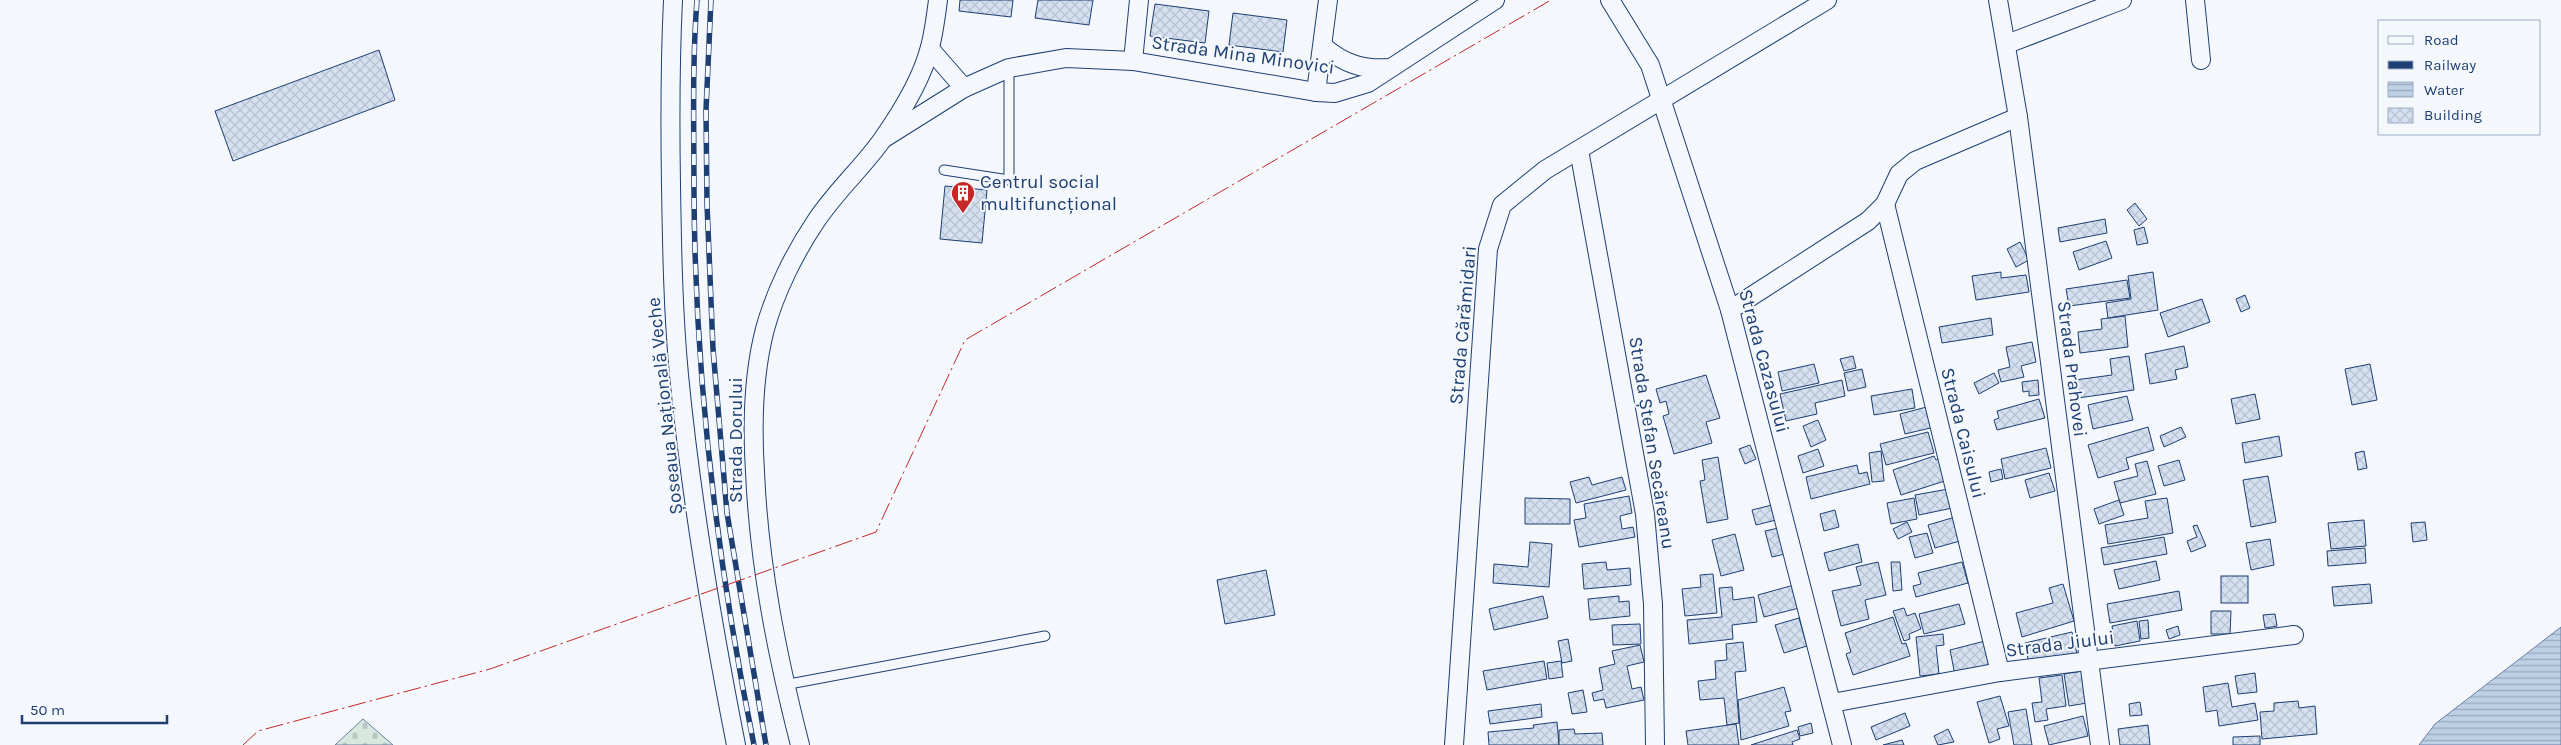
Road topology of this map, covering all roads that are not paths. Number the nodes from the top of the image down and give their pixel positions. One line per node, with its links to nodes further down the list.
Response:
1 (673, 0): 33 (street, Șoseaua Națională Veche)
2 (938, 0): 13 (street, Strada Dorului)
3 (1138, 0): 14 (street)
4 (1328, 0): 12 (street)
5 (1495, 0): 17 (street, Strada Mina Minovici)
6 (1610, 0): 20 (street, Strada Cazasului)
7 (1827, 0): 20 (street, Strada Cărămidari)
8 (1998, 0): 11 (street, Strada Prahovei)
9 (2122, 0): 11 (street)
10 (2195, 0): 15 (street)
11 (2007, 44): 21 (street, Strada Prahovei)
12 (1323, 46): 17 (street); 19 (street)
13 (930, 49): 18 (street); 22 (street, Strada Dorului)
14 (1133, 60): 16 (street, Strada Mina Minovici); 19 (street, Strada Mina Minovici)
15 (2201, 60)
16 (1009, 68): 18 (street, Strada Mina Minovici); 24 (lane)
17 (1390, 68): 19 (street, Strada Mina Minovici)
18 (964, 88): 22 (street, Strada Mina Minovici)
19 (1316, 92)
20 (1662, 101): 23 (street, Strada Cărămidari); 26 (street, Strada Cazasului)
21 (2018, 117): 25 (street); 29 (street, Strada Prahovei)
22 (882, 140): 31 (street, Strada Dorului)
23 (1579, 150): 35 (street, Strada Cărămidari); 36 (street, Strada Ștefan Secăreanu)
24 (944, 170)
25 (1885, 204): 26 (street); 30 (street, Strada Caisului)
26 (1730, 310): 32 (street, Strada Cazasului)
27 (2294, 635): 29 (street, Strada Jiului)
28 (1045, 636): 31 (lane)
29 (2089, 662): 30 (street, Strada Jiului); 38 (street, Strada Prahovei)
30 (2000, 672): 32 (street, Strada Jiului)
31 (784, 685): 34 (street, Strada Dorului)
32 (1832, 703): 37 (street, Strada Cazasului)
33 (736, 745)
34 (800, 745)
35 (1454, 745)
36 (1655, 745)
37 (1842, 745)
38 (2100, 745)

